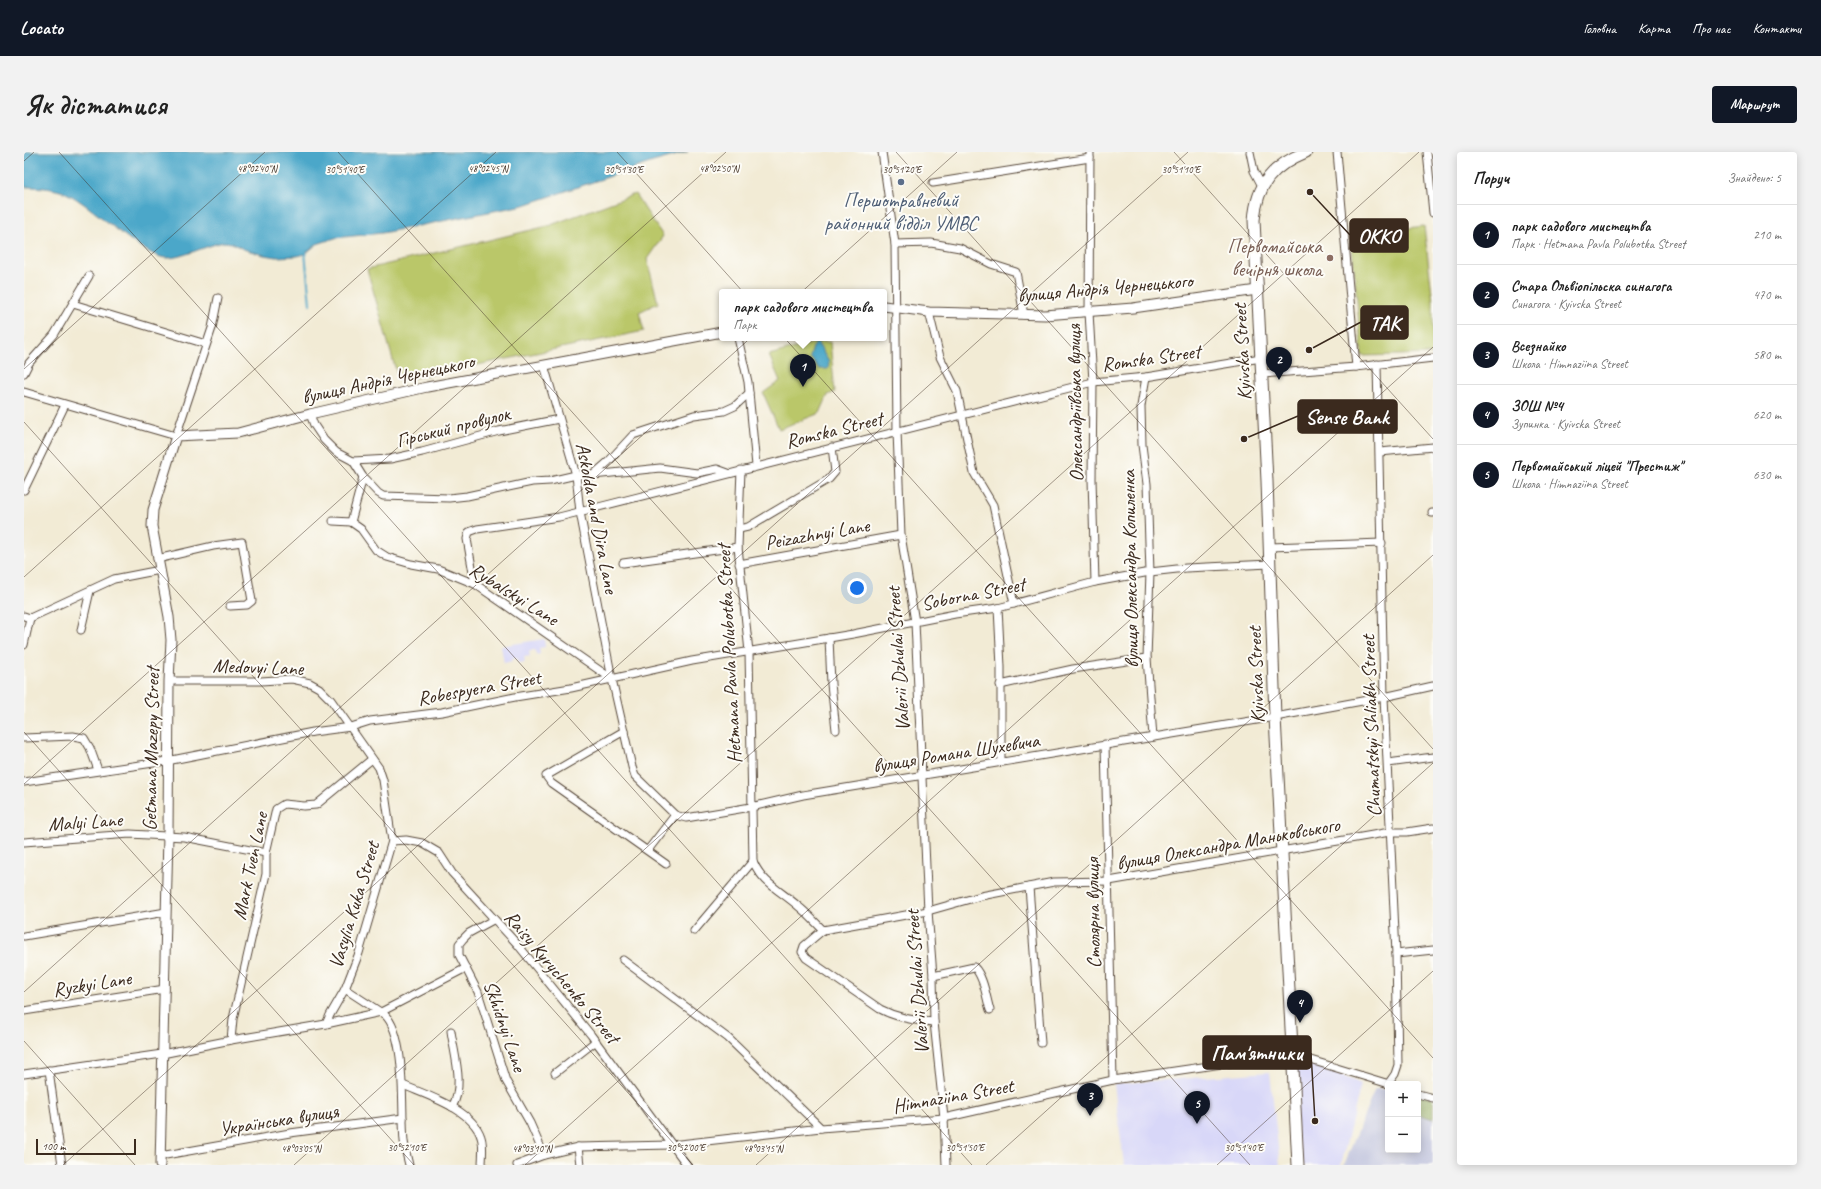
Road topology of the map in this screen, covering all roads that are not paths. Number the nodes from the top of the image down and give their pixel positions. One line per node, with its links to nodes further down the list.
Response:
1 (882, 152): 10 (street, Valerii Dzhulai Street)
2 (1250, 152): 8 (street)
3 (1306, 152): 8 (main road)
4 (1337, 152): 27 (street)
5 (1427, 152): 9 (street)
6 (1090, 155): 7 (street); 18 (street, Олександріївська вулиця)
7 (933, 183)
8 (1262, 186): 12 (main road, Kyivska Street)
9 (1433, 213)
10 (895, 244): 16 (street, Valerii Dzhulai Street); 19 (street)
11 (89, 276): 14 (street)
12 (1257, 290): 18 (street, вулиця Андрія Чернецького); 23 (main road, Kyivska Street)
13 (218, 298): 22 (street, Getmana Mazepy Street)
14 (72, 304): 22 (street); 28 (street)
15 (887, 307): 16 (street, вулиця Андрія Чернецького)
16 (896, 309): 17 (street, вулиця Андрія Чернецького); 38 (street, Valerii Dzhulai Street)
17 (929, 312): 19 (street, вулиця Андрія Чернецького); 36 (street)
18 (1089, 312): 19 (street, вулиця Андрія Чернецького); 31 (street, Олександріївська вулиця)
19 (1024, 316)
20 (719, 333): 26 (street, вулиця Андрія Чернецького)
21 (739, 341): 33 (street)
22 (206, 344): 39 (street, Getmana Mazepy Street)
23 (1261, 358): 29 (main road, Kyivska Street); 30 (street, Romska Street)
24 (1433, 358): 25 (street)
25 (1377, 364): 27 (street); 42 (street, Chumatskyi Shliakh Street)
26 (544, 365): 35 (street, вулиця Андрія Чернецького); 37 (street, Askolda and Dira Lane)
27 (1356, 367): 29 (street)
28 (24, 373)
29 (1262, 374): 58 (main road, Kyivska Street)
30 (1146, 377): 31 (street, Romska Street); 64 (street, вулиця Олександра Копиленка)
31 (1093, 382): 36 (street, Romska Street); 65 (street, Олександріївська вулиця)
32 (24, 392): 34 (street, вулиця Андрія Чернецького)
33 (749, 394): 44 (street); 46 (street)
34 (65, 405): 39 (street, вулиця Андрія Чернецького); 50 (street)
35 (310, 414): 39 (street, вулиця Андрія Чернецького); 43 (street)
36 (963, 415): 38 (street, Romska Street); 68 (street)
37 (559, 419): 43 (street, Гірський провулок); 48 (street, Askolda and Dira Lane)
38 (897, 431): 40 (street, Romska Street); 55 (street, Valerii Dzhulai Street)
39 (176, 436): 59 (street, Getmana Mazepy Street)
40 (832, 447): 44 (street, Romska Street); 54 (street)
41 (1433, 447): 42 (street)
42 (1380, 452): 56 (street, Chumatskyi Shliakh Street)
43 (354, 461): 49 (street)
44 (756, 466): 45 (street, Romska Street)
45 (741, 470): 47 (street, Romska Street); 54 (street, Hetmana Pavla Polubotka Street)
46 (592, 474): 47 (street); 48 (street)
47 (730, 474): 51 (street, Romska Street)
48 (576, 475): 49 (street); 51 (street, Askolda and Dira Lane)
49 (363, 477): 53 (street)
50 (24, 490)
51 (580, 512): 66 (street, Romska Street); 78 (street, Askolda and Dira Lane)
52 (332, 521): 53 (street)
53 (351, 522): 66 (street, Rybalskyi Lane)
54 (739, 529): 57 (street, Hetmana Pavla Polubotka Street)
55 (901, 535): 61 (street, Peizazhnyi Lane); 72 (street, Valerii Dzhulai Street)
56 (1382, 543): 58 (street); 82 (street, Chumatskyi Shliakh Street)
57 (738, 547): 60 (street, Peizazhnyi Lane); 61 (street, Hetmana Pavla Polubotka Street)
58 (1270, 547): 62 (main road, Kyivska Street)
59 (157, 559): 63 (street, Getmana Mazepy Street); 69 (street)
60 (623, 563)
61 (739, 564): 76 (street, Hetmana Pavla Polubotka Street)
62 (1270, 564): 64 (street, Soborna Street); 83 (main road, Kyivska Street)
63 (160, 570): 67 (street); 79 (street, Getmana Mazepy Street)
64 (1150, 572): 65 (street, Soborna Street); 77 (street, вулиця Олександра Копиленка)
65 (1095, 582): 68 (street, Soborna Street)
66 (475, 584): 78 (street, Rybalskyi Lane)
67 (90, 592): 71 (street); 73 (street)
68 (1014, 604): 70 (street, Soborna Street)
69 (230, 606)
70 (998, 608): 72 (street, Soborna Street); 80 (street)
71 (27, 617): 75 (street)
72 (915, 622): 74 (street, Soborna Street); 96 (street, Valerii Dzhulai Street)
73 (81, 630)
74 (830, 638): 76 (street, Soborna Street); 85 (street)
75 (24, 644)
76 (749, 652): 78 (street, Soborna Street); 98 (street, Hetmana Pavla Polubotka Street)
77 (1147, 658): 80 (street); 87 (street, вулиця Олександра Копиленка)
78 (612, 679): 84 (street, Robespyera Street); 86 (street, Askolda and Dira Lane)
79 (169, 681): 84 (street, Medovyi Lane); 92 (street, Getmana Mazepy Street)
80 (1000, 685): 93 (street)
81 (1433, 686): 82 (street, вулиця Романа Шухевича)
82 (1384, 697): 83 (street, вулиця Романа Шухевича); 94 (street, Chumatskyi Shliakh Street)
83 (1275, 717): 87 (street, вулиця Романа Шухевича); 106 (main road, Kyivska Street)
84 (351, 728): 91 (street, Vasylia Kuka Street); 92 (street, Robespyera Street)
85 (836, 730)
86 (624, 731): 99 (street); 105 (street)
87 (1153, 737): 89 (street, вулиця Романа Шухевича)
88 (24, 738): 95 (street)
89 (1105, 744): 93 (street, вулиця Романа Шухевича); 110 (street, Столярна вулиця)
90 (1433, 757): 94 (street)
91 (372, 759): 104 (street, Vasylia Kuka Street); 107 (street, Mark Tven Lane)
92 (168, 761): 95 (street, Robespyera Street); 102 (street, Getmana Mazepy Street)
93 (1001, 762): 96 (street, вулиця Романа Шухевича)
94 (1388, 763): 101 (street, Chumatskyi Shliakh Street)
95 (98, 770): 97 (street, Robespyera Street)
96 (922, 775): 98 (street, вулиця Романа Шухевича); 112 (street, Valerii Dzhulai Street)
97 (24, 782)
98 (751, 807): 99 (street, вулиця Романа Шухевича); 108 (street, Hetmana Pavla Polubotka Street)
99 (674, 815): 105 (street)
100 (1433, 828): 101 (street, вулиця Олександра Маньковського)
101 (1390, 832): 106 (street, вулиця Олександра Маньковського); 119 (street, Chumatskyi Shliakh Street)
102 (168, 836): 103 (street, Malyi Lane); 107 (street, Malyi Lane); 113 (street, Getmana Mazepy Street)
103 (24, 842)
104 (392, 842): 114 (street, Raisy Kyrychenko Street); 124 (street, Vasylia Kuka Street)
105 (648, 850): 109 (street)
106 (1282, 850): 110 (street, вулиця Олександра Маньковського); 135 (main road, Kyivska Street)
107 (266, 852): 131 (street, Mark Tven Lane)
108 (753, 861): 115 (street, Hetmana Pavla Polubotka Street); 116 (street)
109 (666, 864)
110 (1109, 881): 111 (street, вулиця Олександра Маньковського); 139 (street, Столярна вулиця)
111 (1029, 887): 112 (street, вулиця Олександра Маньковського); 133 (street)
112 (928, 911): 115 (street, вулиця Олександра Маньковського); 122 (street, Valerii Dzhulai Street)
113 (166, 912): 117 (street); 123 (street, Getmana Mazepy Street)
114 (493, 920): 121 (street, Skhidnyi Lane); 132 (street, Raisy Kyrychenko Street)
115 (823, 930): 128 (street)
116 (694, 931)
117 (24, 936)
118 (1433, 950): 119 (street)
119 (1396, 954): 140 (street, Chumatskyi Shliakh Street)
120 (623, 960): 148 (street)
121 (466, 968): 127 (street); 151 (street, Skhidnyi Lane)
122 (933, 976): 126 (street); 128 (street, Valerii Dzhulai Street)
123 (165, 989): 125 (street, Ryzkyi Lane); 134 (street, Getmana Mazepy Street)
124 (345, 989): 127 (street); 129 (street, Vasylia Kuka Street)
125 (24, 1010)
126 (990, 1010)
127 (381, 1012): 129 (street); 142 (street)
128 (934, 1022): 147 (street, Valerii Dzhulai Street)
129 (326, 1024): 131 (street)
130 (451, 1031): 145 (street)
131 (231, 1040): 134 (street)
132 (596, 1041): 137 (street); 149 (street, Raisy Kyrychenko Street)
133 (1041, 1043)
134 (162, 1054): 136 (street); 152 (street, Getmana Mazepy Street)
135 (1291, 1054): 139 (street, Himnaziina Street); 141 (street, Himnaziina Street); 160 (main road, Kyivska Street)
136 (49, 1070): 138 (street); 153 (street)
137 (555, 1073)
138 (24, 1074)
139 (1113, 1080): 147 (street, Himnaziina Street)
140 (1391, 1081)
141 (1385, 1083)
142 (403, 1085): 145 (street); 146 (street)
143 (1421, 1095): 144 (street)
144 (1433, 1098)
145 (452, 1107): 155 (street)
146 (403, 1118): 152 (street, Українська вулиця); 154 (street)
147 (944, 1118): 148 (street, Himnaziina Street); 159 (street, Valerii Dzhulai Street)
148 (821, 1128): 149 (street, Himnaziina Street)
149 (671, 1145): 150 (street, Himnaziina Street); 158 (street, Raisy Kyrychenko Street)
150 (578, 1147): 151 (street, Himnaziina Street); 157 (street)
151 (544, 1155): 156 (street, Himnaziina Street)
152 (160, 1160)
153 (62, 1165)
154 (409, 1165)
155 (482, 1165)
156 (517, 1165)
157 (580, 1165)
158 (687, 1165)
159 (946, 1165)
160 (1298, 1165)

